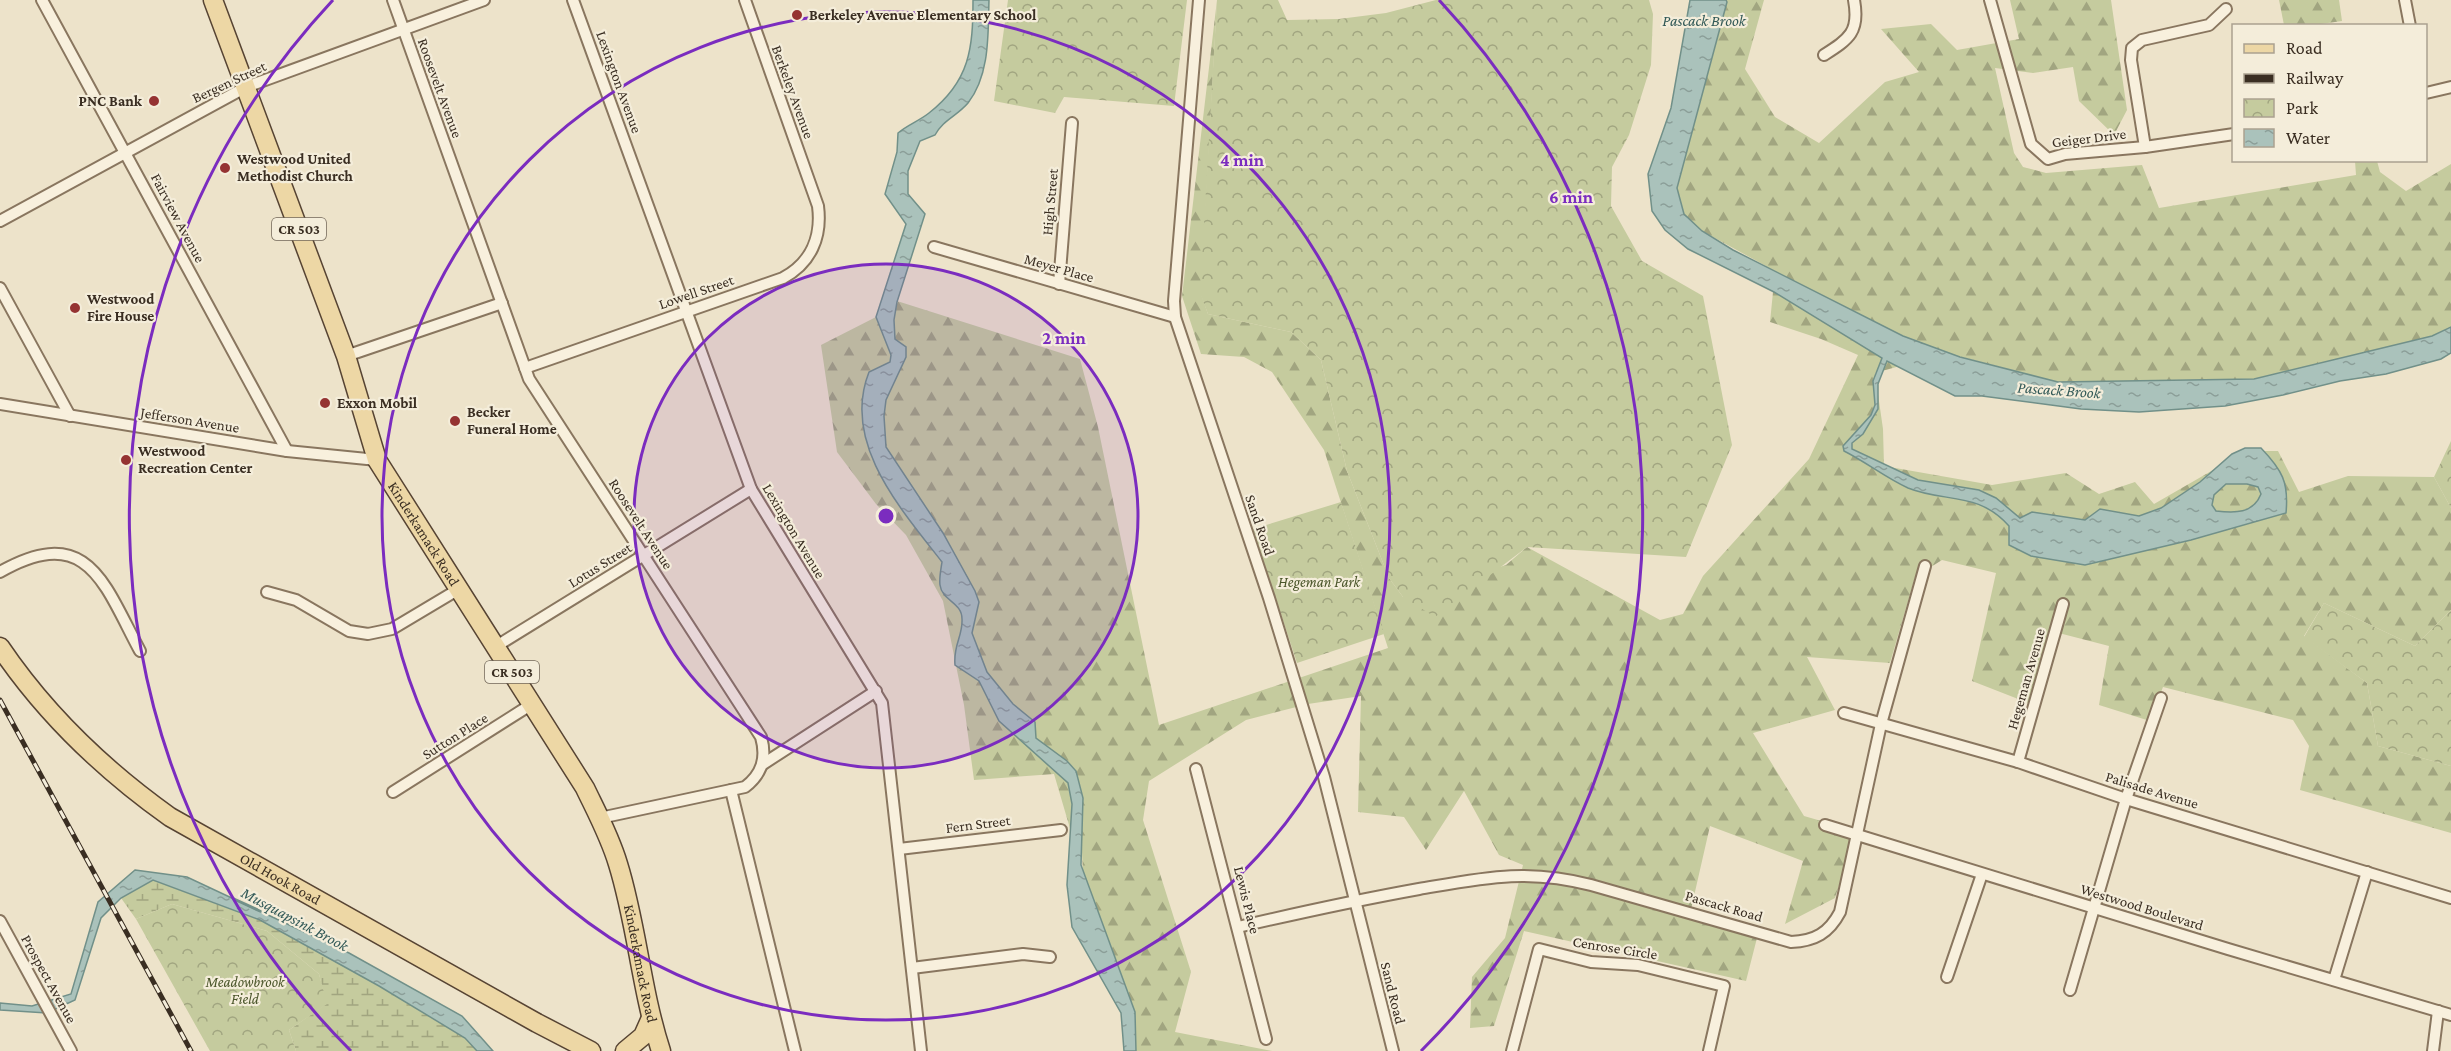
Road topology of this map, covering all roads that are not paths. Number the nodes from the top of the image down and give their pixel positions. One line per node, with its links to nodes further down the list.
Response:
1 (42, 0): 21 (street, Fairview Avenue)
2 (213, 0): 15 (main road, Kinderkamack Road / CR 503)
3 (393, 0): 13 (street, Roosevelt Avenue)
4 (483, 0): 13 (street, Bergen Street)
5 (573, 0): 28 (street, Lexington Avenue)
6 (745, 0): 22 (street, Berkeley Avenue)
7 (1199, 0): 29 (street, Sand Road)
8 (1854, 0): 14 (street)
9 (1990, 0): 20 (street, Geiger Drive)
10 (2405, 0): 12 (street)
11 (2226, 9): 20 (street)
12 (2410, 24)
13 (403, 29): 15 (street, Bergen Street); 27 (street, Roosevelt Avenue)
14 (1824, 55)
15 (246, 87): 21 (street, Bergen Street); 30 (main road, Kinderkamack Road / CR 503)
16 (2451, 87): 17 (street)
17 (2427, 93)
18 (1072, 123): 25 (street, High Street)
19 (2232, 134): 20 (street, Geiger Drive)
20 (2145, 147)
21 (125, 152): 23 (street, Bergen Street); 34 (street, Fairview Avenue)
22 (814, 194): 28 (street, Lowell Street)
23 (0, 221)
24 (934, 247): 25 (street, Meyer Place)
25 (1059, 284): 29 (street, Meyer Place)
26 (0, 288): 33 (street)
27 (502, 303): 30 (street); 31 (street, Roosevelt Avenue)
28 (686, 312): 31 (street, Lowell Street); 36 (street, Lexington Avenue)
29 (1175, 317): 65 (street, Sand Road)
30 (346, 356): 35 (main road, Kinderkamack Road / CR 503)
31 (525, 368): 37 (street, Roosevelt Avenue)
32 (0, 404): 33 (street, Jefferson Avenue)
33 (70, 416): 34 (street, Jefferson Avenue)
34 (287, 450): 35 (street, Jefferson Avenue)
35 (377, 460): 40 (main road, Kinderkamack Road / CR 503)
36 (751, 489): 37 (street, Lotus Street); 46 (street, Lexington Avenue)
37 (644, 555): 43 (street, Lotus Street); 52 (street, Roosevelt Avenue)
38 (1926, 566): 50 (street, Pascack Road)
39 (0, 572): 44 (street)
40 (459, 589): 41 (street); 43 (main road, Kinderkamack Road / CR 503)
41 (267, 592)
42 (2063, 604): 51 (street, Hegeman Avenue)
43 (495, 647): 48 (main road, Kinderkamack Road / CR 503)
44 (140, 651)
45 (3, 652): 79 (main road, Old Hook Road)
46 (876, 691): 52 (street); 61 (street, Lexington Avenue)
47 (2161, 698): 56 (street)
48 (532, 704): 55 (street, Sutton Place); 57 (main road, Kinderkamack Road / CR 503)
49 (1844, 713): 50 (street, Palisade Avenue)
50 (1881, 724): 51 (street, Palisade Avenue); 60 (street, Pascack Road)
51 (2018, 762): 56 (street, Palisade Avenue)
52 (763, 764): 54 (street)
53 (1196, 769): 68 (street, Lewis Place)
54 (731, 790): 57 (street); 82 (street)
55 (393, 792)
56 (2126, 799): 62 (street, Palisade Avenue); 66 (street)
57 (600, 818): 76 (main road, Kinderkamack Road / CR 503)
58 (1825, 825): 60 (street, Westwood Boulevard)
59 (1061, 830): 61 (street, Fern Street)
60 (1857, 833): 63 (street, Westwood Boulevard); 65 (street, Pascack Road)
61 (899, 849): 70 (street, Lexington Avenue)
62 (2367, 872): 64 (street, Palisade Avenue); 72 (street)
63 (1982, 874): 66 (street, Westwood Boulevard); 71 (street)
64 (2451, 898)
65 (1355, 900): 68 (street, Pascack Road); 84 (street, Sand Road)
66 (2095, 909): 72 (street, Westwood Boulevard); 73 (street)
67 (0, 921): 78 (street, Prospect Avenue)
68 (1238, 927): 77 (street, Lewis Place)
69 (1050, 957): 70 (street)
70 (912, 968): 83 (street, Lexington Avenue)
71 (1947, 977)
72 (2334, 980): 74 (street, Westwood Boulevard)
73 (2070, 990)
74 (2438, 1011): 75 (street, Westwood Boulevard); 87 (street)
75 (2451, 1015)
76 (651, 1018): 80 (main road); 81 (main road, Kinderkamack Road / CR 503)
77 (1266, 1039)
78 (71, 1051)
79 (591, 1051)
80 (625, 1051)
81 (661, 1051)
82 (795, 1051)
83 (921, 1051)
84 (1392, 1051)
85 (1512, 1051): 86 (street, Cenrose Circle)
86 (1708, 1051)
87 (2433, 1051)

